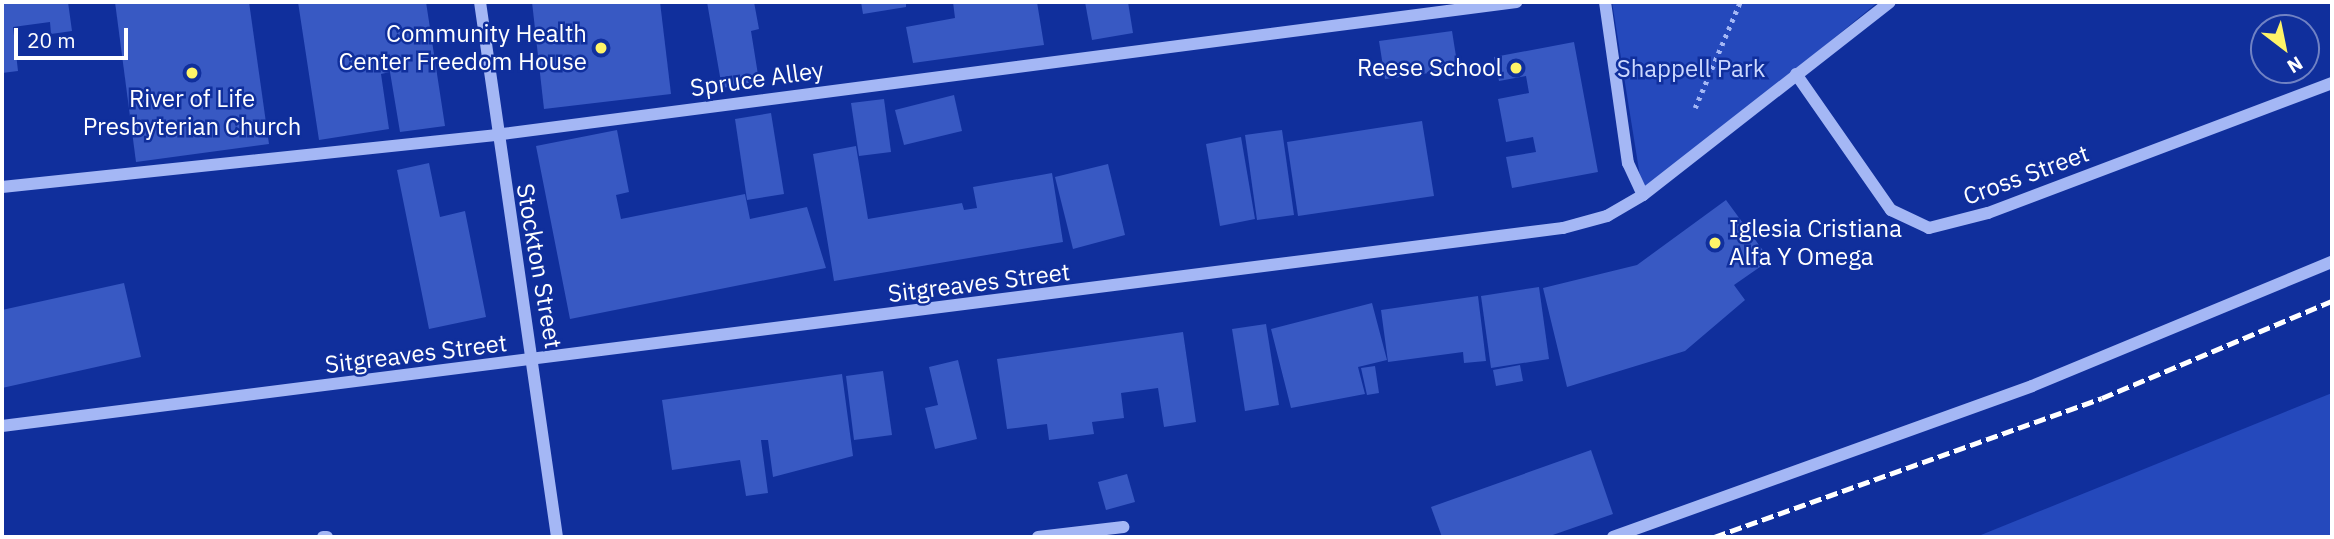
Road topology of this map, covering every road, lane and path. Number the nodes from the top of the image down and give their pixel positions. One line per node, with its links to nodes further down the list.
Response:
1 (480, 2): 9 (street, Stockton Street)
2 (1516, 2): 9 (street, Spruce Alley)
3 (1605, 2): 11 (street)
4 (1740, 2): 8 (path)
5 (1890, 2): 6 (street, Sitgreaves Street)
6 (1796, 74): 7 (street, Cross Street); 11 (street, Sitgreaves Street)
7 (2332, 83)
8 (1695, 108)
9 (495, 135): 10 (street, Spruce Alley); 13 (street, Stockton Street)
10 (2, 187)
11 (1643, 195): 13 (street, Sitgreaves Street)
12 (2332, 262): 18 (street)
13 (535, 360): 14 (street, Sitgreaves Street); 16 (street, Stockton Street)
14 (2, 426)
15 (1123, 527): 17 (street)
16 (557, 537)
17 (1038, 537)
18 (1613, 537)

